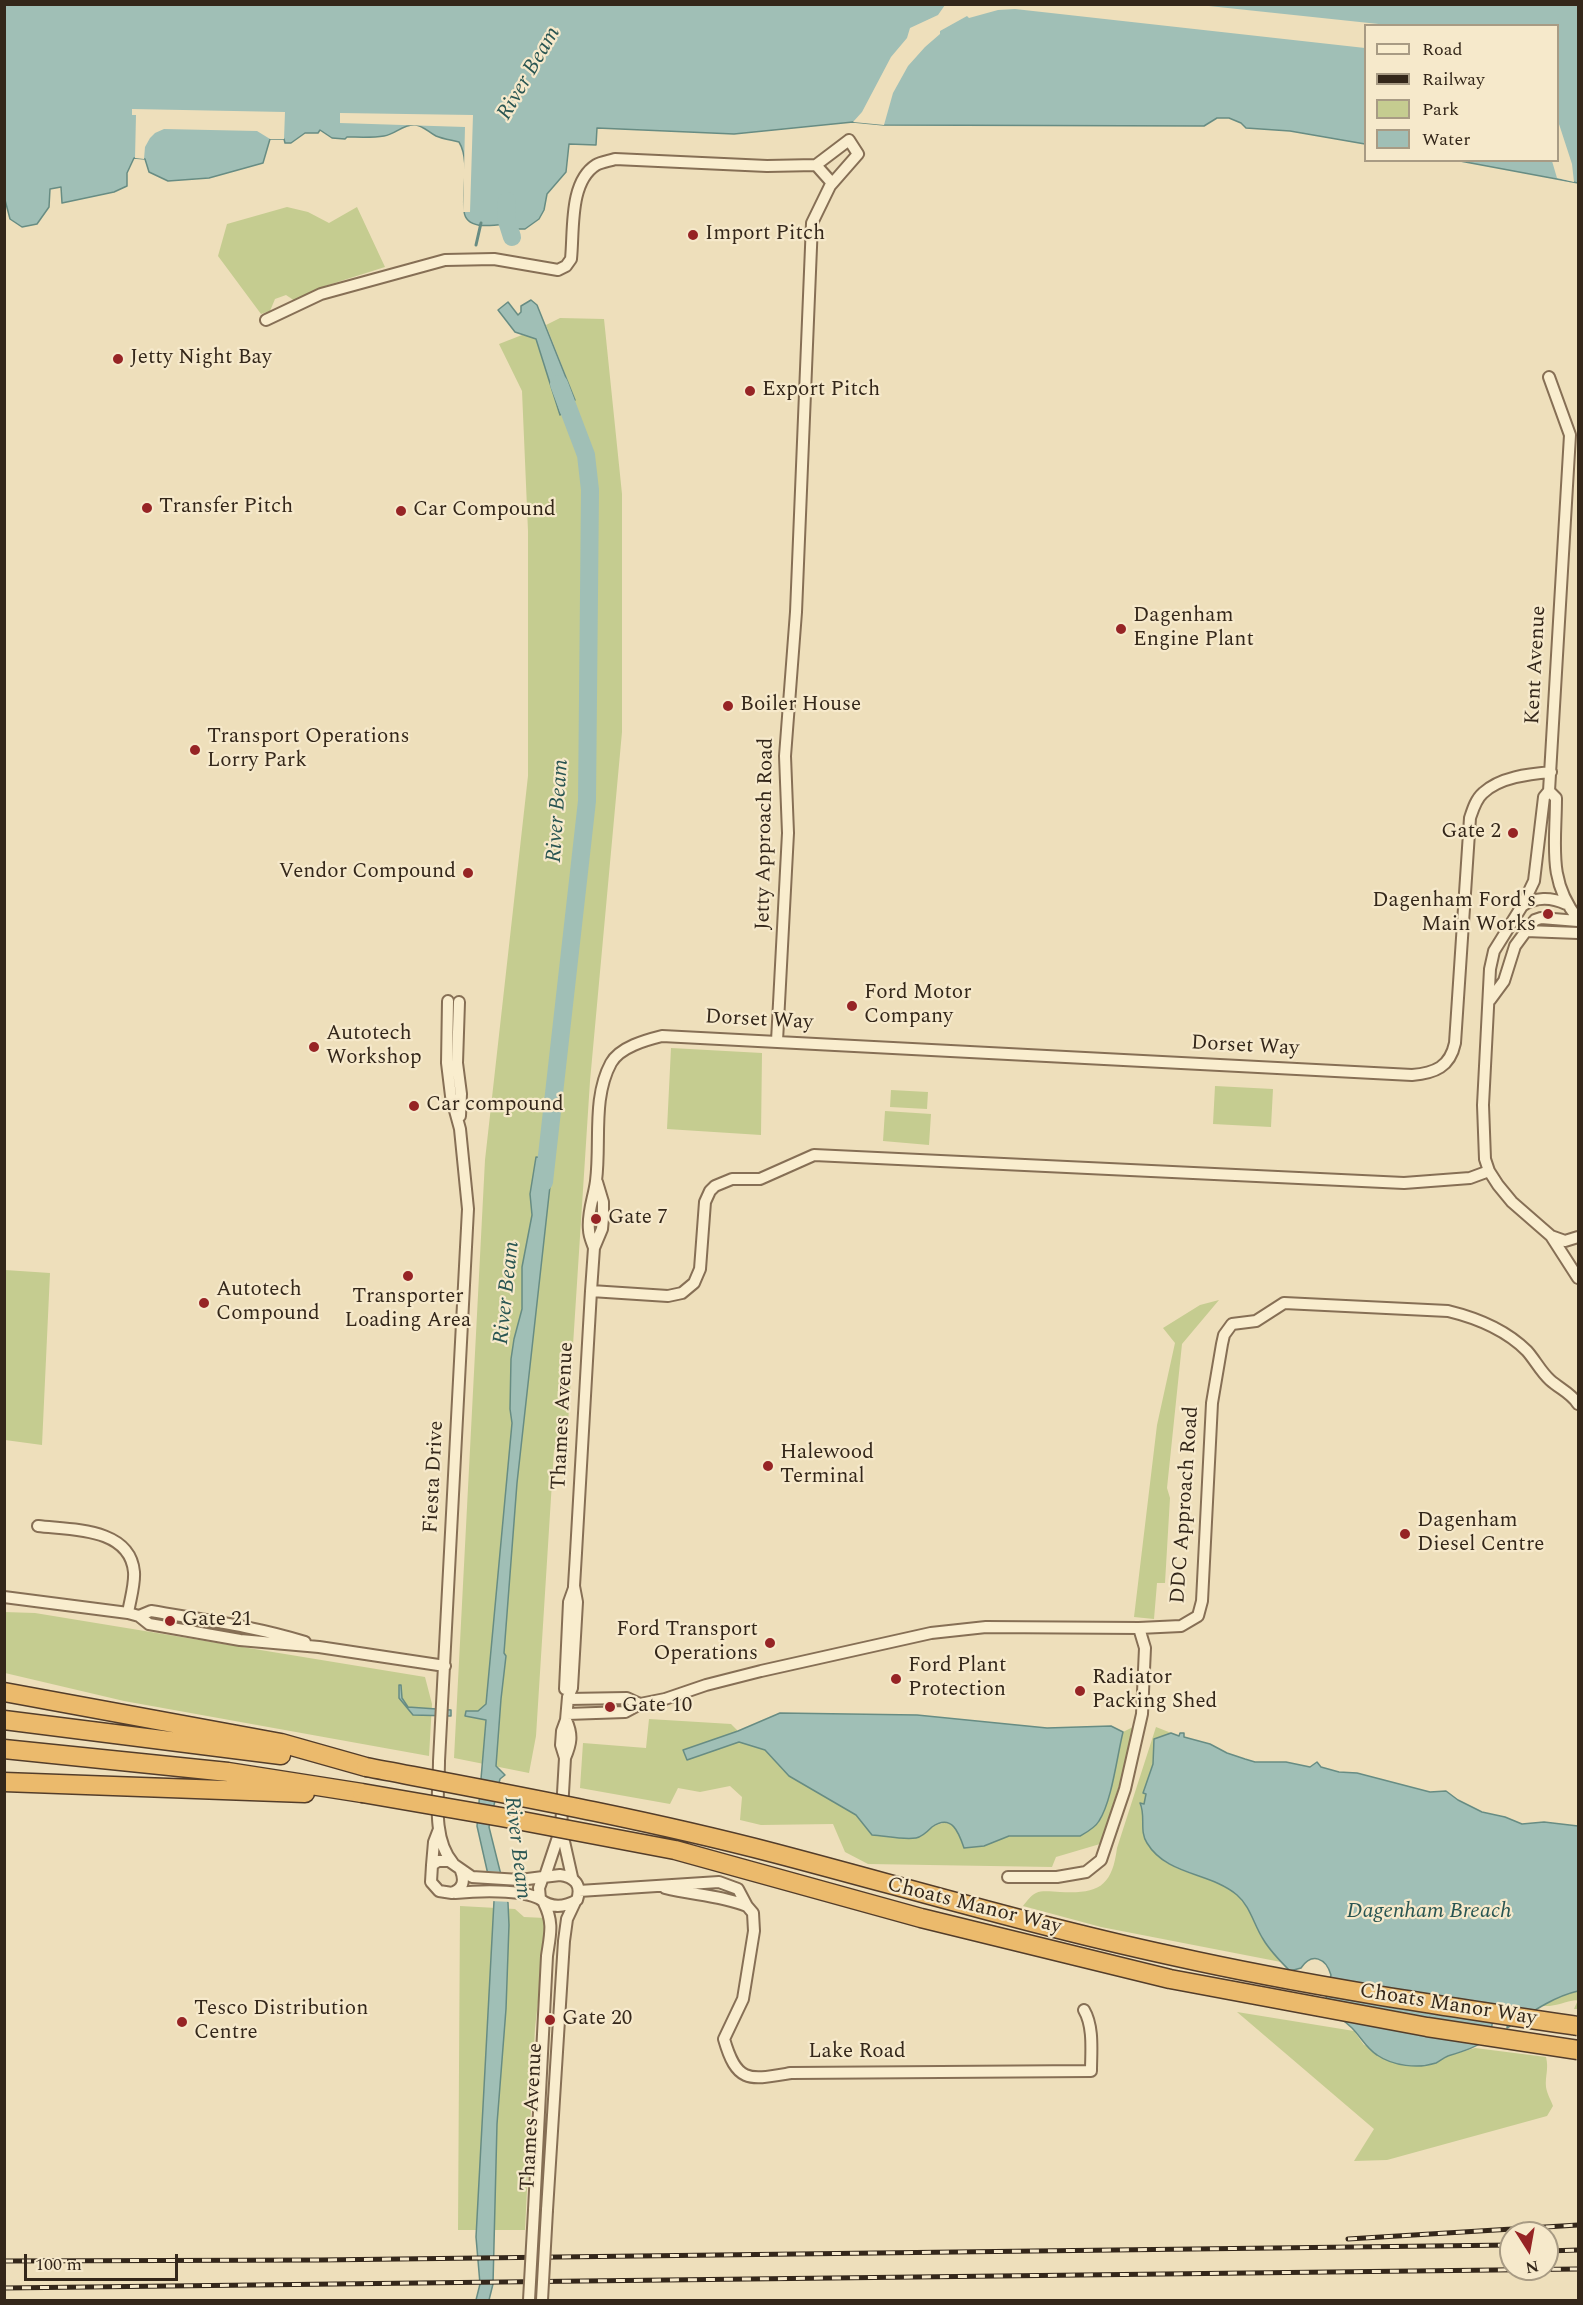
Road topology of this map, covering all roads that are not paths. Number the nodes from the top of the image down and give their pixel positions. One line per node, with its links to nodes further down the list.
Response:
1 (816, 165): 2 (street); 2 (street, Jetty Approach Road); 3 (street)
2 (832, 183): 15 (street, Jetty Approach Road)
3 (266, 320)
4 (1550, 377): 5 (street, Kent Avenue)
5 (1551, 772): 6 (street, Kent Avenue); 15 (street, Dorset Way)
6 (1549, 791): 7 (street); 8 (street, Kent Avenue)
7 (1566, 904): 8 (street); 9 (street)
8 (1522, 906): 13 (street, Kent Avenue)
9 (1578, 920): 10 (street)
10 (1526, 931): 11 (street); 13 (street)
11 (1578, 933)
12 (454, 1002): 26 (street, Fiesta Drive)
13 (1488, 1003): 16 (street)
14 (690, 1036): 15 (street, Dorset Way); 20 (street, Thames Avenue)
15 (777, 1041)
16 (1489, 1171): 17 (street); 20 (street)
17 (1551, 1236): 18 (street); 19 (street)
18 (1578, 1237)
19 (1578, 1278)
20 (591, 1291): 28 (street, Thames Avenue)
21 (1578, 1404): 25 (street, DDC Approach Road)
22 (38, 1526): 24 (street)
23 (4, 1597): 24 (street)
24 (133, 1614): 26 (street)
25 (1139, 1628): 29 (street, DDC Approach Road); 42 (street)
26 (445, 1666): 36 (street, Fiesta Drive)
27 (4, 1692): 33 (highway)
28 (568, 1698): 29 (street); 30 (street, Thames Avenue)
29 (640, 1704): 30 (street, DDC Approach Road)
30 (567, 1717): 37 (street, Thames Avenue)
31 (4, 1720): 33 (highway)
32 (4, 1749): 35 (highway)
33 (366, 1767): 47 (highway, Choats Manor Way, bridge)
34 (4, 1782): 35 (highway)
35 (362, 1793): 48 (highway, Choats Manor Way, bridge)
36 (439, 1828): 38 (street, Fiesta Drive); 39 (street, Fiesta Drive)
37 (561, 1828): 40 (street, Thames Avenue); 41 (street, Thames Avenue)
38 (432, 1865): 39 (street); 43 (street)
39 (457, 1867): 40 (street); 43 (street)
40 (544, 1876): 41 (street); 45 (street)
41 (572, 1877): 44 (street)
42 (1008, 1877)
43 (452, 1893): 45 (street)
44 (577, 1897): 45 (street); 46 (street, Lake Road); 50 (street, Thames Avenue, bridge)
45 (542, 1901): 49 (street, Thames Avenue, bridge)
46 (1084, 2010)
47 (1578, 2026)
48 (1578, 2050)
49 (529, 2301)
50 (542, 2301)

